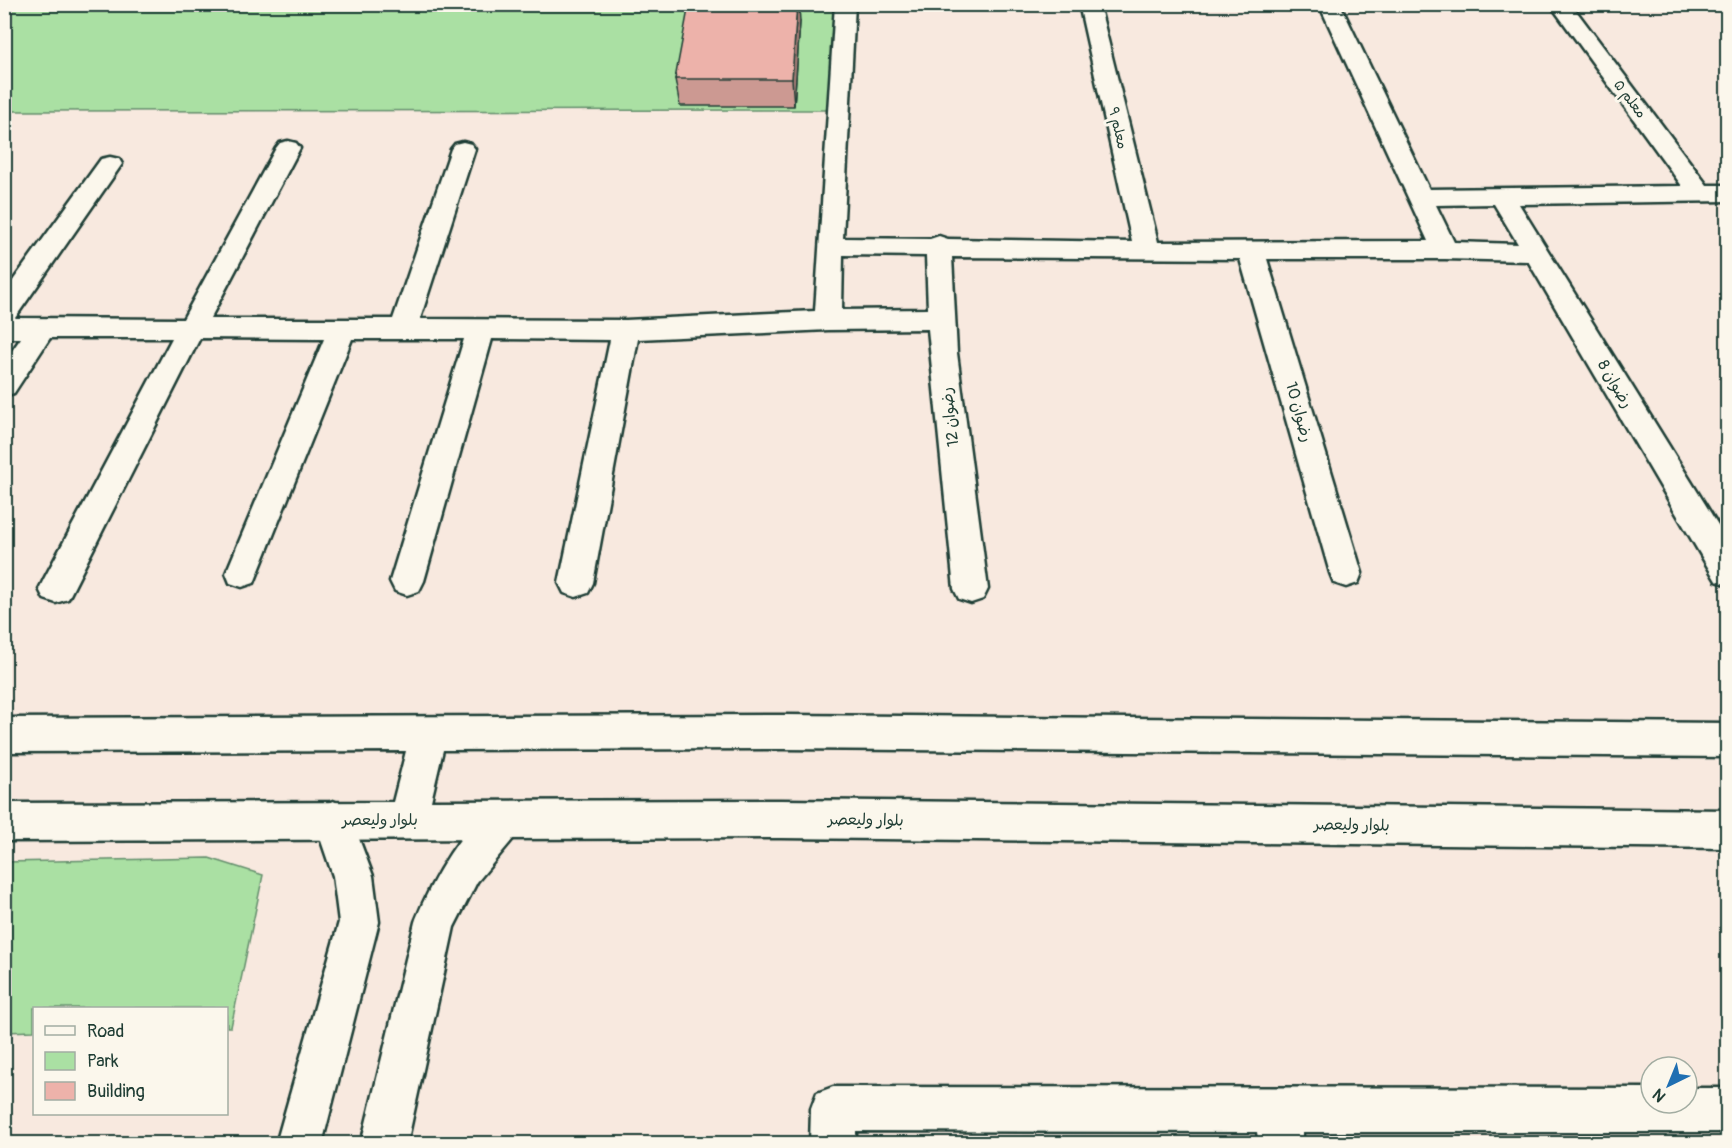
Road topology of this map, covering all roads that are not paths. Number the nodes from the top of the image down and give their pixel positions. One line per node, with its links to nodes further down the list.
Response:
1 (845, 4): 12 (street)
2 (1089, 4): 15 (street, معلم ۹)
3 (1329, 4): 11 (street)
4 (1560, 4): 8 (street, معلم ۵)
5 (288, 148): 23 (street)
6 (463, 149): 25 (street)
7 (110, 164): 18 (street)
8 (1700, 193): 9 (street); 10 (street)
9 (1728, 193)
10 (1502, 196): 11 (street); 17 (street, رضوان 8)
11 (1420, 197): 14 (street)
12 (830, 246): 13 (street); 20 (street)
13 (939, 246): 15 (street); 19 (street, رضوان 12)
14 (1445, 250): 16 (street); 17 (street)
15 (1147, 251): 16 (street)
16 (1251, 251): 31 (street, رضوان 10)
17 (1537, 254): 29 (street, رضوان 8)
18 (4, 314)
19 (943, 319): 20 (street); 35 (street, رضوان 12)
20 (828, 320): 27 (street)
21 (4, 328): 22 (street)
22 (42, 329): 23 (street); 28 (street)
23 (190, 329): 24 (street); 34 (street)
24 (342, 330): 25 (street); 30 (street)
25 (403, 330): 26 (street)
26 (481, 330): 27 (street); 32 (street)
27 (626, 330): 33 (street)
28 (4, 385)
29 (1728, 571)
30 (242, 573)
31 (1346, 573)
32 (406, 581)
33 (576, 583)
34 (56, 589)
35 (971, 589)
36 (429, 734): 37 (street); 38 (street); 41 (street)
37 (4, 735)
38 (1728, 740)
39 (333, 820): 41 (street, بلوار ولیعصر); 42 (street, بلوار ولیعصر); 46 (street)
40 (504, 820): 41 (street, بلوار ولیعصر); 43 (street, بلوار ولیعصر); 47 (street)
41 (406, 821)
42 (4, 822)
43 (1728, 829)
44 (1727, 1112): 45 (street)
45 (1278, 1126): 48 (street)
46 (299, 1143)
47 (384, 1143)
48 (833, 1143)

